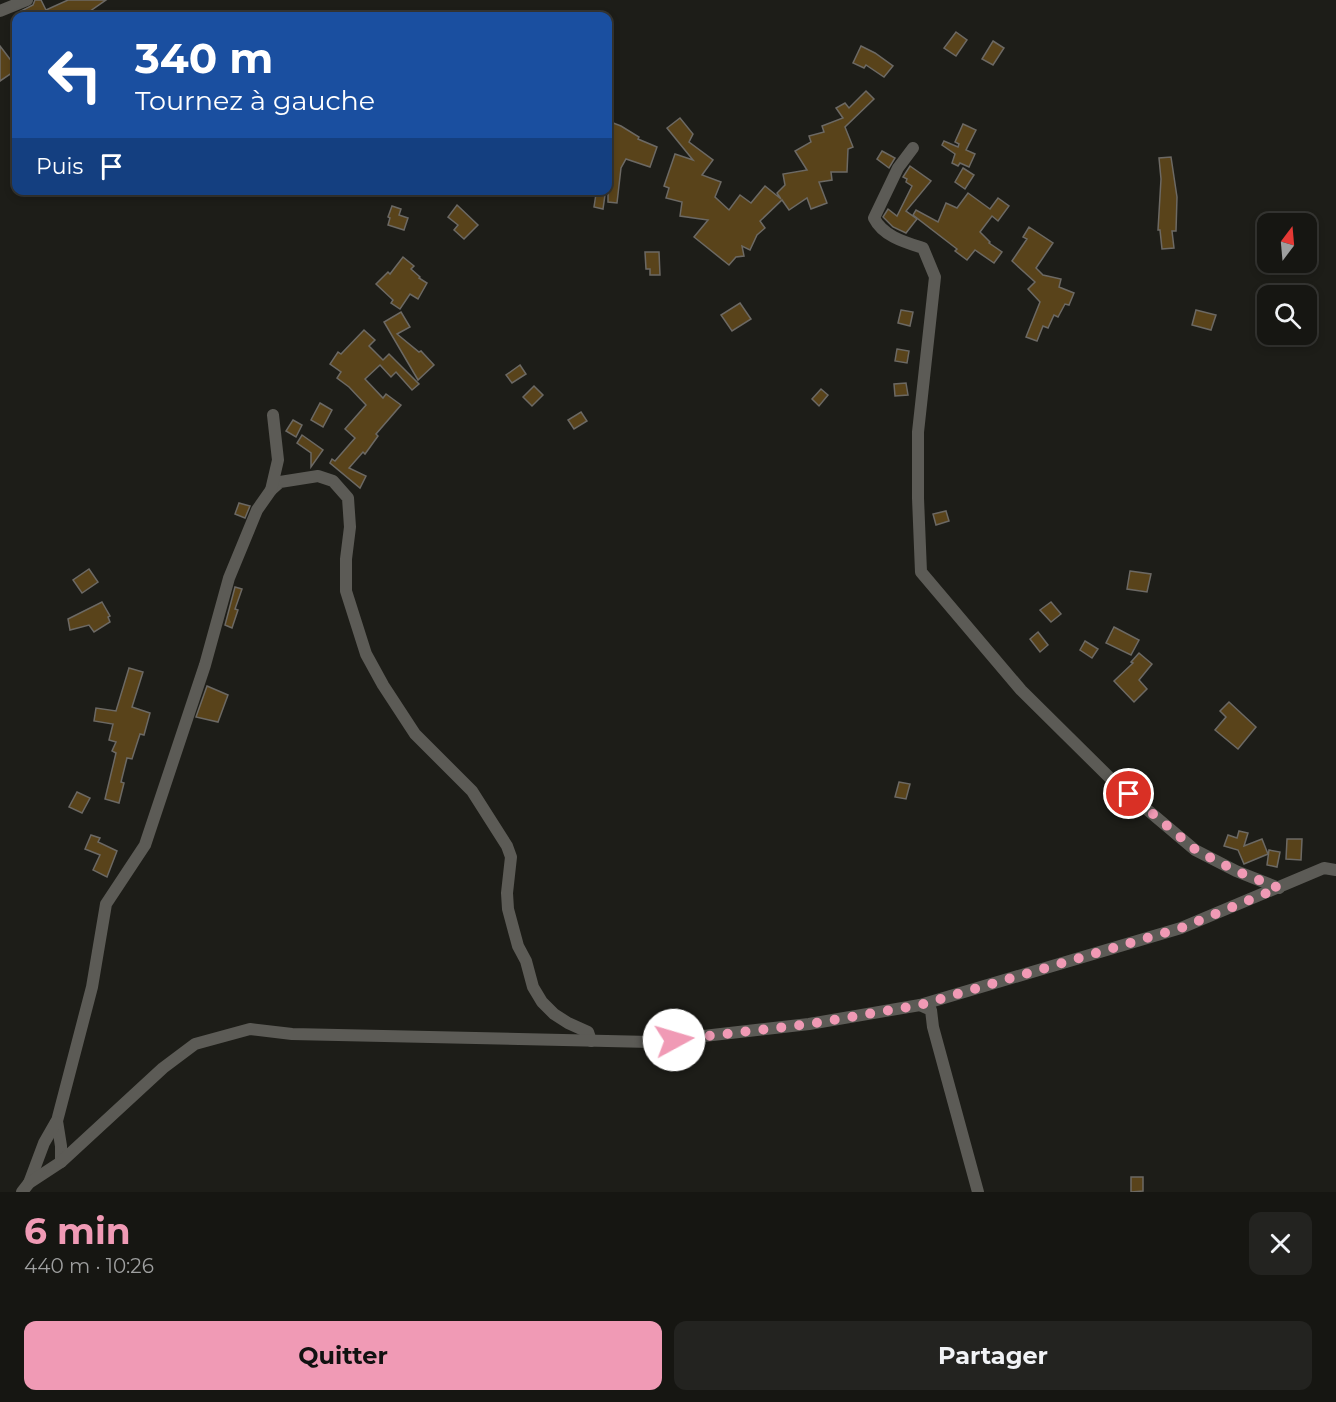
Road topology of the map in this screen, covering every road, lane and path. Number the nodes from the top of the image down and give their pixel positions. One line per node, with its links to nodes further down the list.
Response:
1 (27, 0): 2 (street)
2 (0, 11)
3 (913, 148): 7 (street)
4 (273, 415): 5 (street)
5 (271, 490): 9 (street); 10 (street)
6 (1336, 870): 7 (street)
7 (1279, 888): 8 (street)
8 (920, 1005): 9 (street); 13 (street)
9 (591, 1041): 11 (street)
10 (57, 1120): 11 (street); 12 (street)
11 (61, 1162): 12 (street)
12 (26, 1187)
13 (978, 1192)

